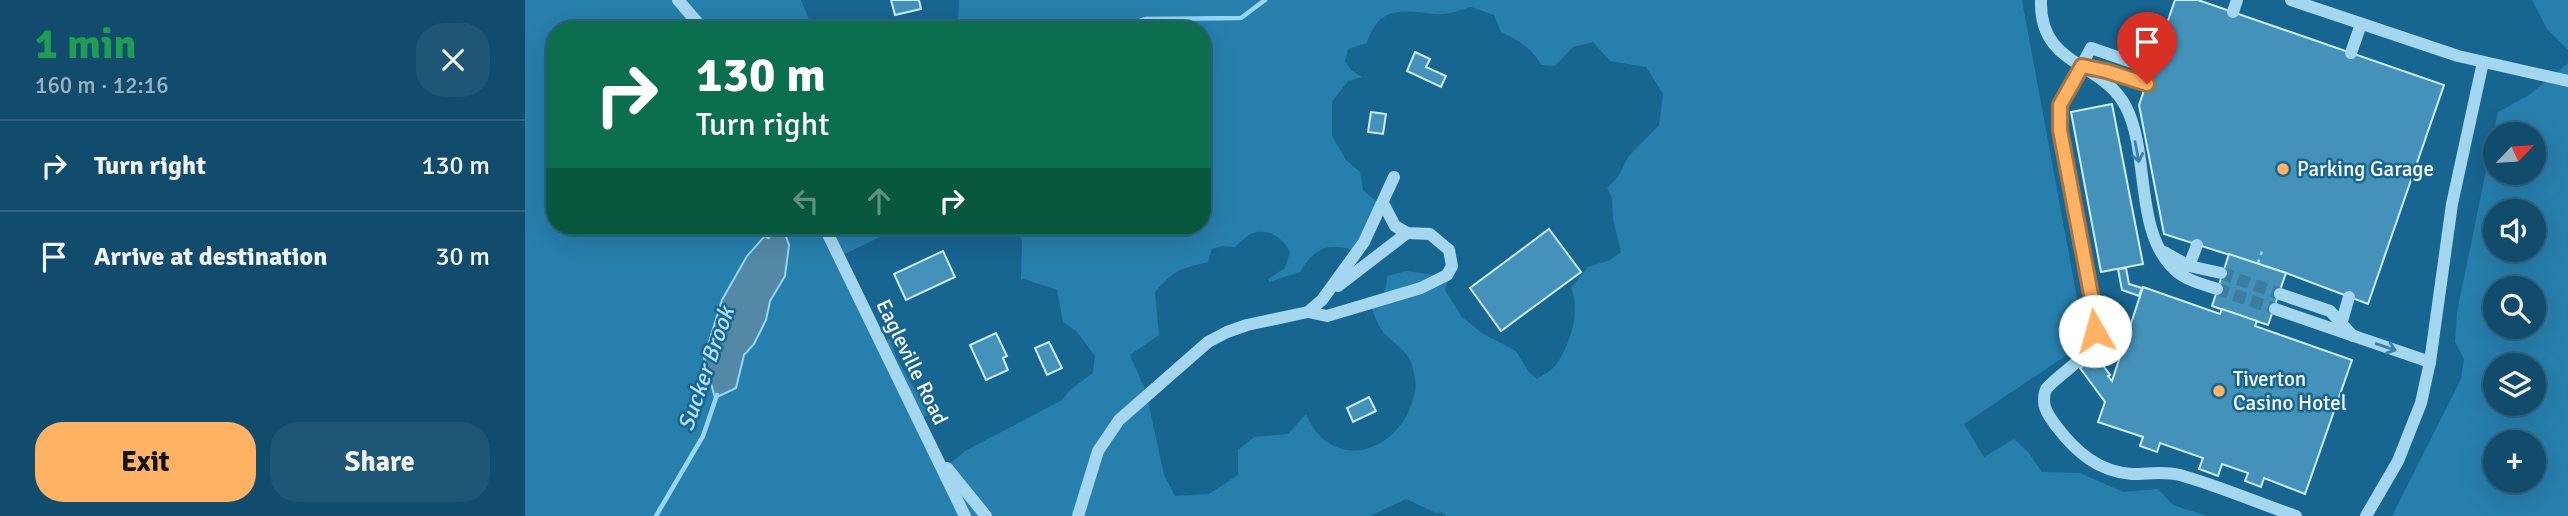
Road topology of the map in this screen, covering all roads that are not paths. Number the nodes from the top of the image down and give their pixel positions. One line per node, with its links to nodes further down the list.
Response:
1 (678, 0): 4 (street)
2 (2041, 0): 8 (street)
3 (2291, 0): 5 (street)
4 (696, 21)
5 (2361, 24): 6 (street); 7 (street)
6 (2351, 53)
7 (2483, 62): 10 (street); 28 (street)
8 (2082, 66): 9 (street); 11 (street); 17 (street, one-way to 17); 33 (street)
9 (2152, 69)
10 (2568, 81)
11 (2147, 84)
12 (1394, 177): 13 (street)
13 (1383, 203): 14 (street); 21 (street)
14 (1407, 233): 21 (street); 25 (street)
15 (828, 235): 29 (street, Eagleville Road)
16 (2197, 245): 18 (street)
17 (2159, 247): 18 (street); 20 (street)
18 (2189, 266): 19 (street)
19 (2221, 274)
20 (2217, 289)
21 (1328, 292): 25 (street)
22 (2280, 294): 26 (street)
23 (2349, 298): 26 (street)
24 (2275, 309): 27 (street)
25 (1308, 312): 32 (street)
26 (2342, 321): 27 (street)
27 (2354, 336): 28 (street, one-way to 28)
28 (2430, 362): 34 (street)
29 (934, 452): 30 (street, Eagleville Road); 31 (street)
30 (965, 516)
31 (986, 516)
32 (1078, 516)
33 (2296, 516)
34 (2366, 516)

